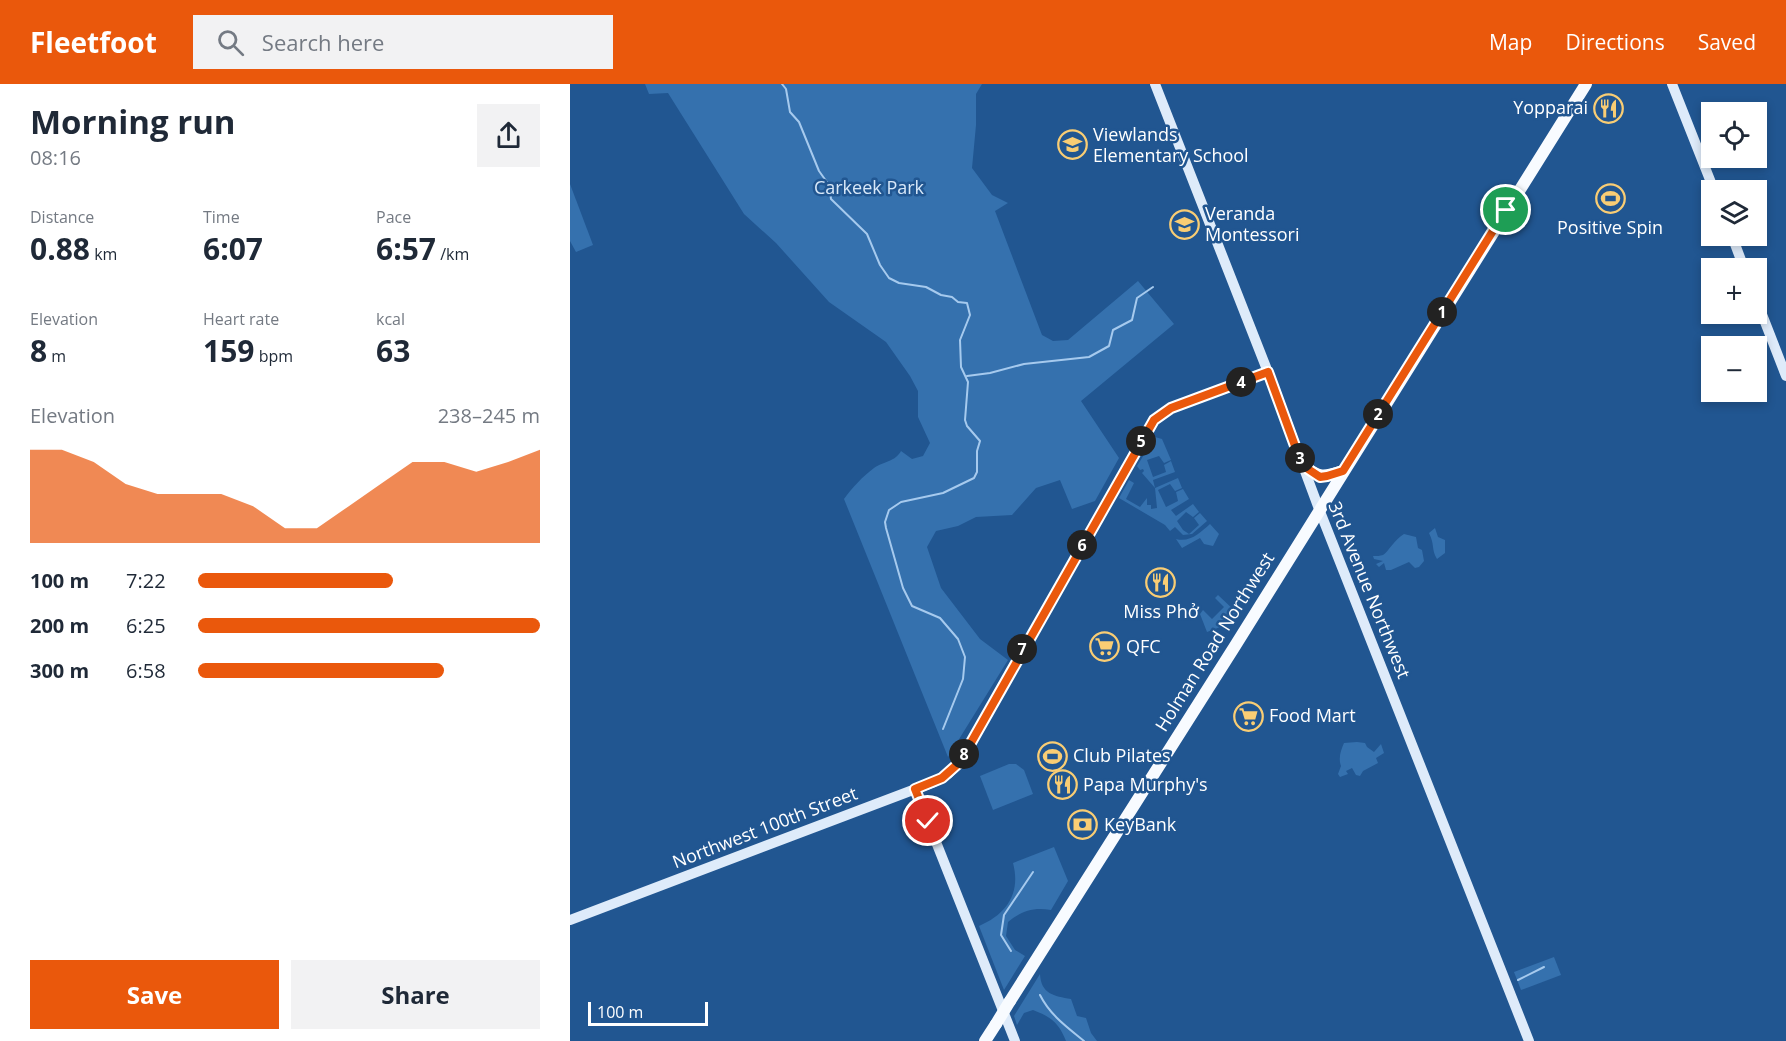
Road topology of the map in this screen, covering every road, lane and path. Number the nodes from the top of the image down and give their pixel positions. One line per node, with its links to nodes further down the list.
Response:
1 (1155, 84): 6 (street, 3rd Avenue Northwest)
2 (1586, 84): 9 (main road, Holman Road Northwest)
3 (1672, 84): 4 (street)
4 (1710, 180)
5 (1766, 324): 7 (street)
6 (1268, 372): 8 (street, 3rd Avenue Northwest); 11 (street, Northwest 100th Street)
7 (1786, 376)
8 (1302, 465): 9 (main road); 10 (street, 3rd Avenue Northwest)
9 (1343, 471): 10 (main road, Holman Road Northwest)
10 (1319, 509): 13 (main road, Holman Road Northwest, bridge); 15 (street, 3rd Avenue Northwest)
11 (915, 789): 12 (street, Northwest 100th Street); 14 (street)
12 (570, 920)
13 (985, 1041)
14 (1015, 1041)
15 (1529, 1041)

